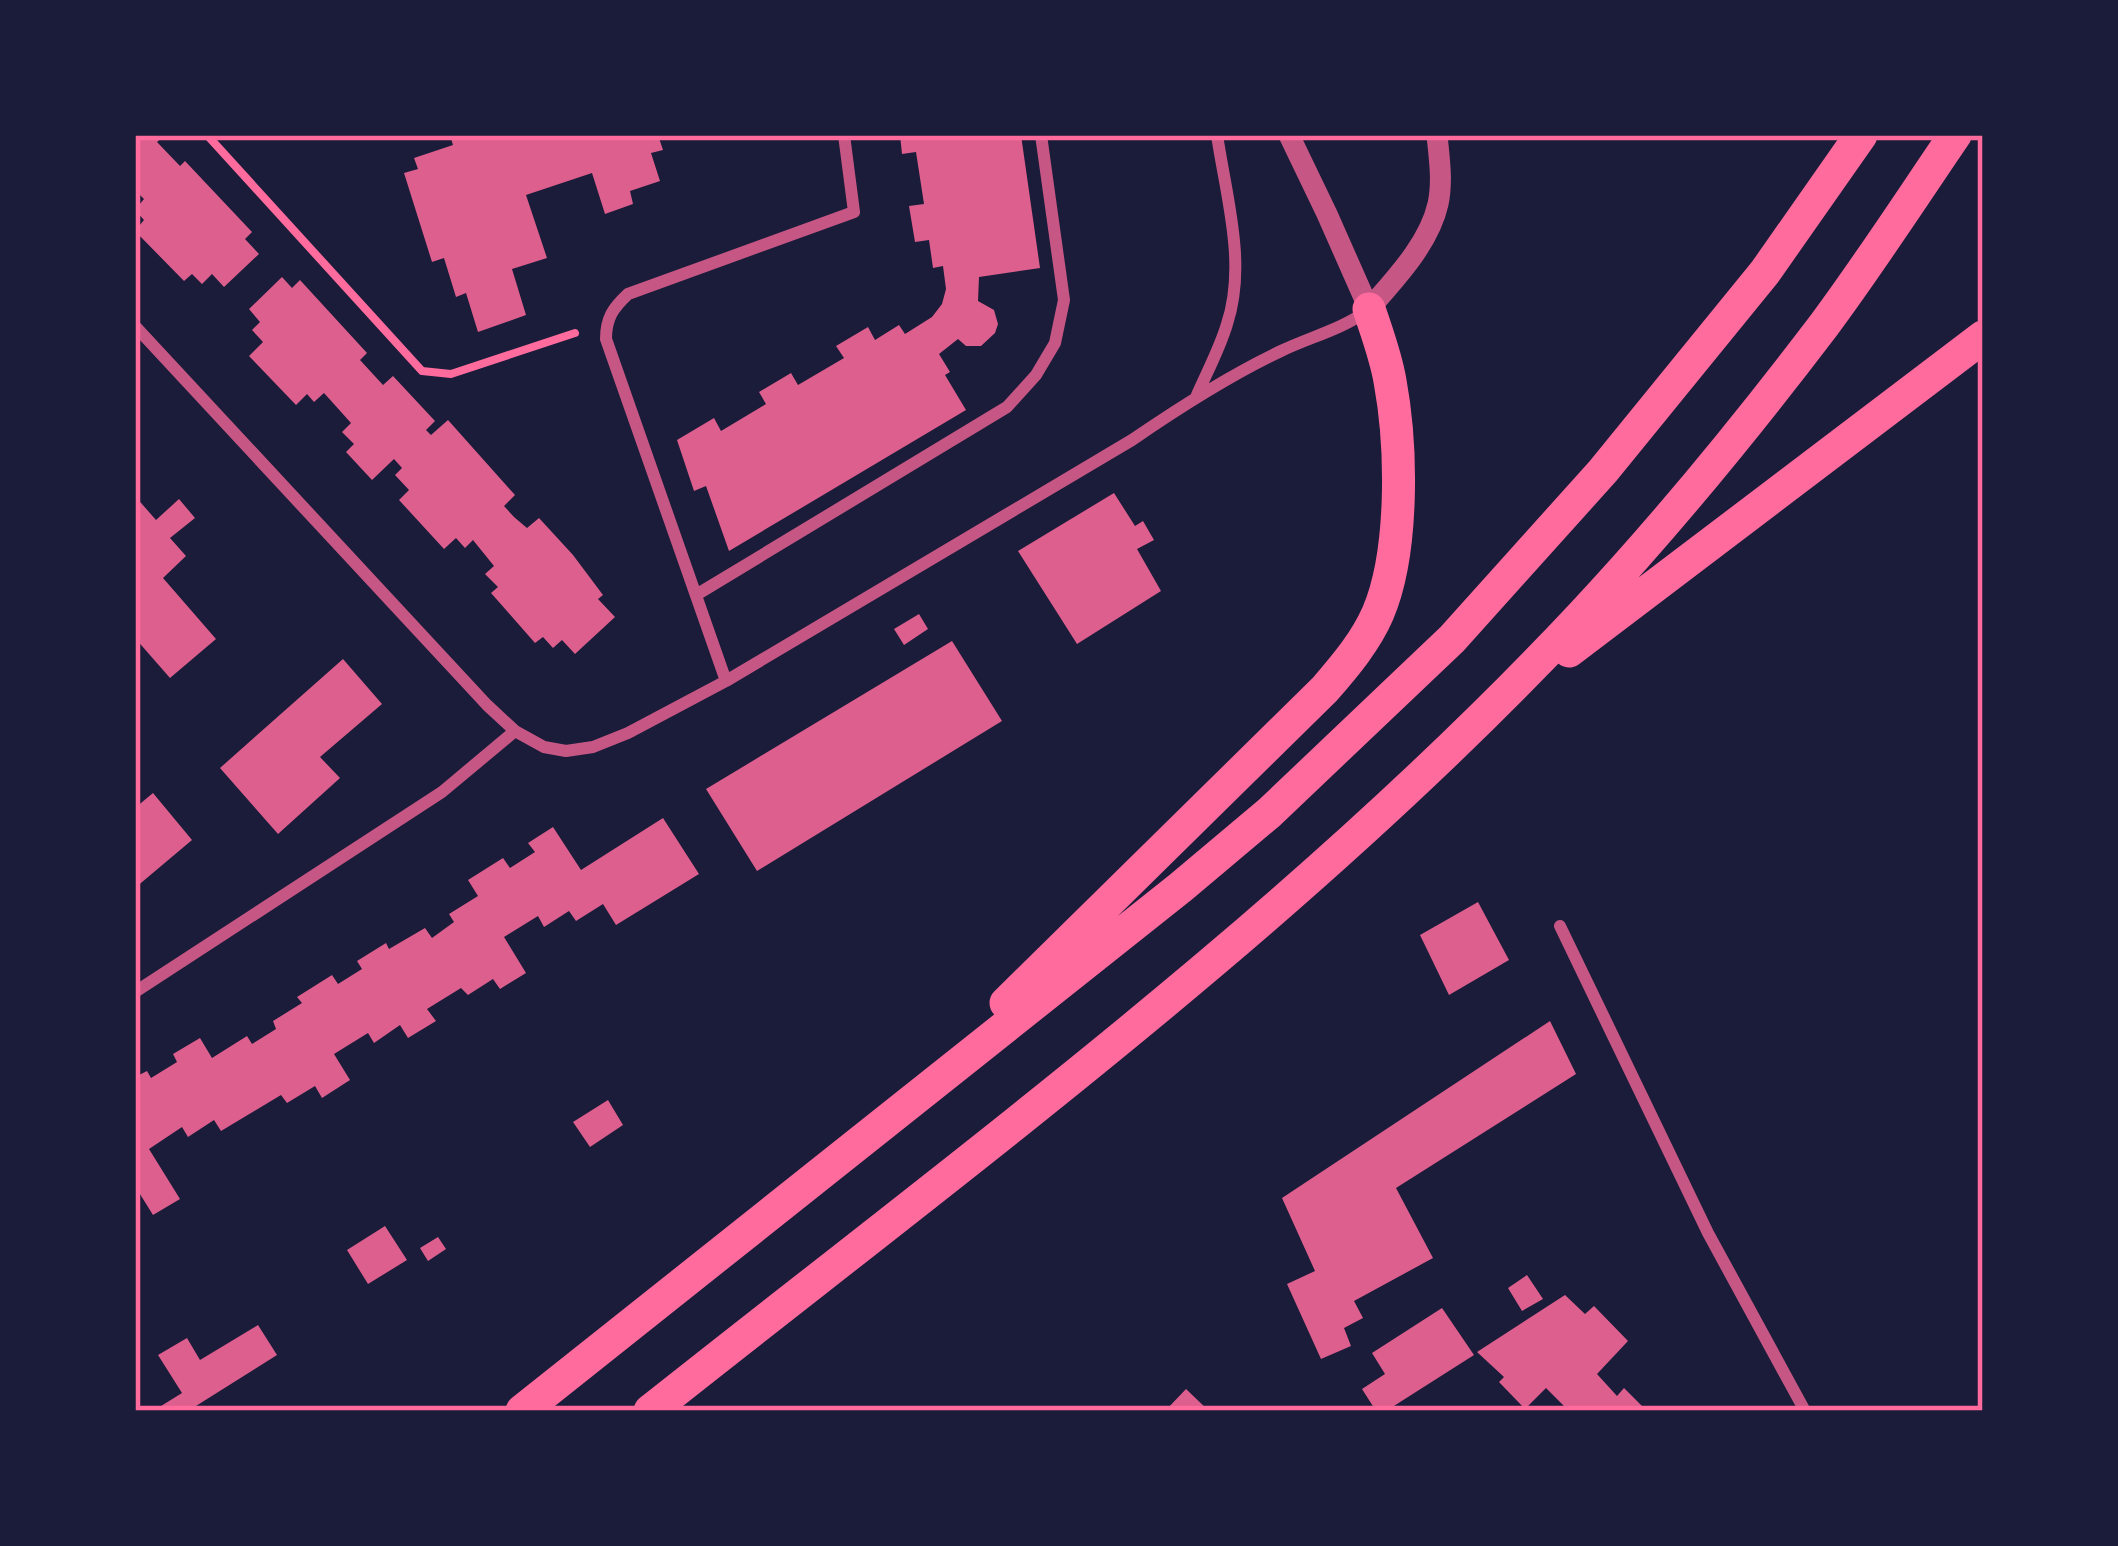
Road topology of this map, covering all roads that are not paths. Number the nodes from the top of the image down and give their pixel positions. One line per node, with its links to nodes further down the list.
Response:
1 (844, 135): 12 (street)
2 (1041, 135): 12 (street)
3 (1217, 135): 11 (street)
4 (1288, 135): 8 (street)
5 (1437, 135): 8 (street)
6 (1861, 135): 18 (highway)
7 (1955, 135): 14 (highway)
8 (1369, 309): 11 (street); 18 (highway)
9 (135, 326): 15 (street)
10 (1983, 337): 14 (highway)
11 (1197, 396): 13 (street)
12 (696, 595): 13 (street)
13 (726, 681): 15 (street)
14 (1488, 712): 20 (highway)
15 (515, 731): 17 (street)
16 (1560, 926): 21 (street)
17 (135, 992)
18 (869, 1136): 19 (highway)
19 (522, 1411)
20 (650, 1411)
21 (1805, 1411)

